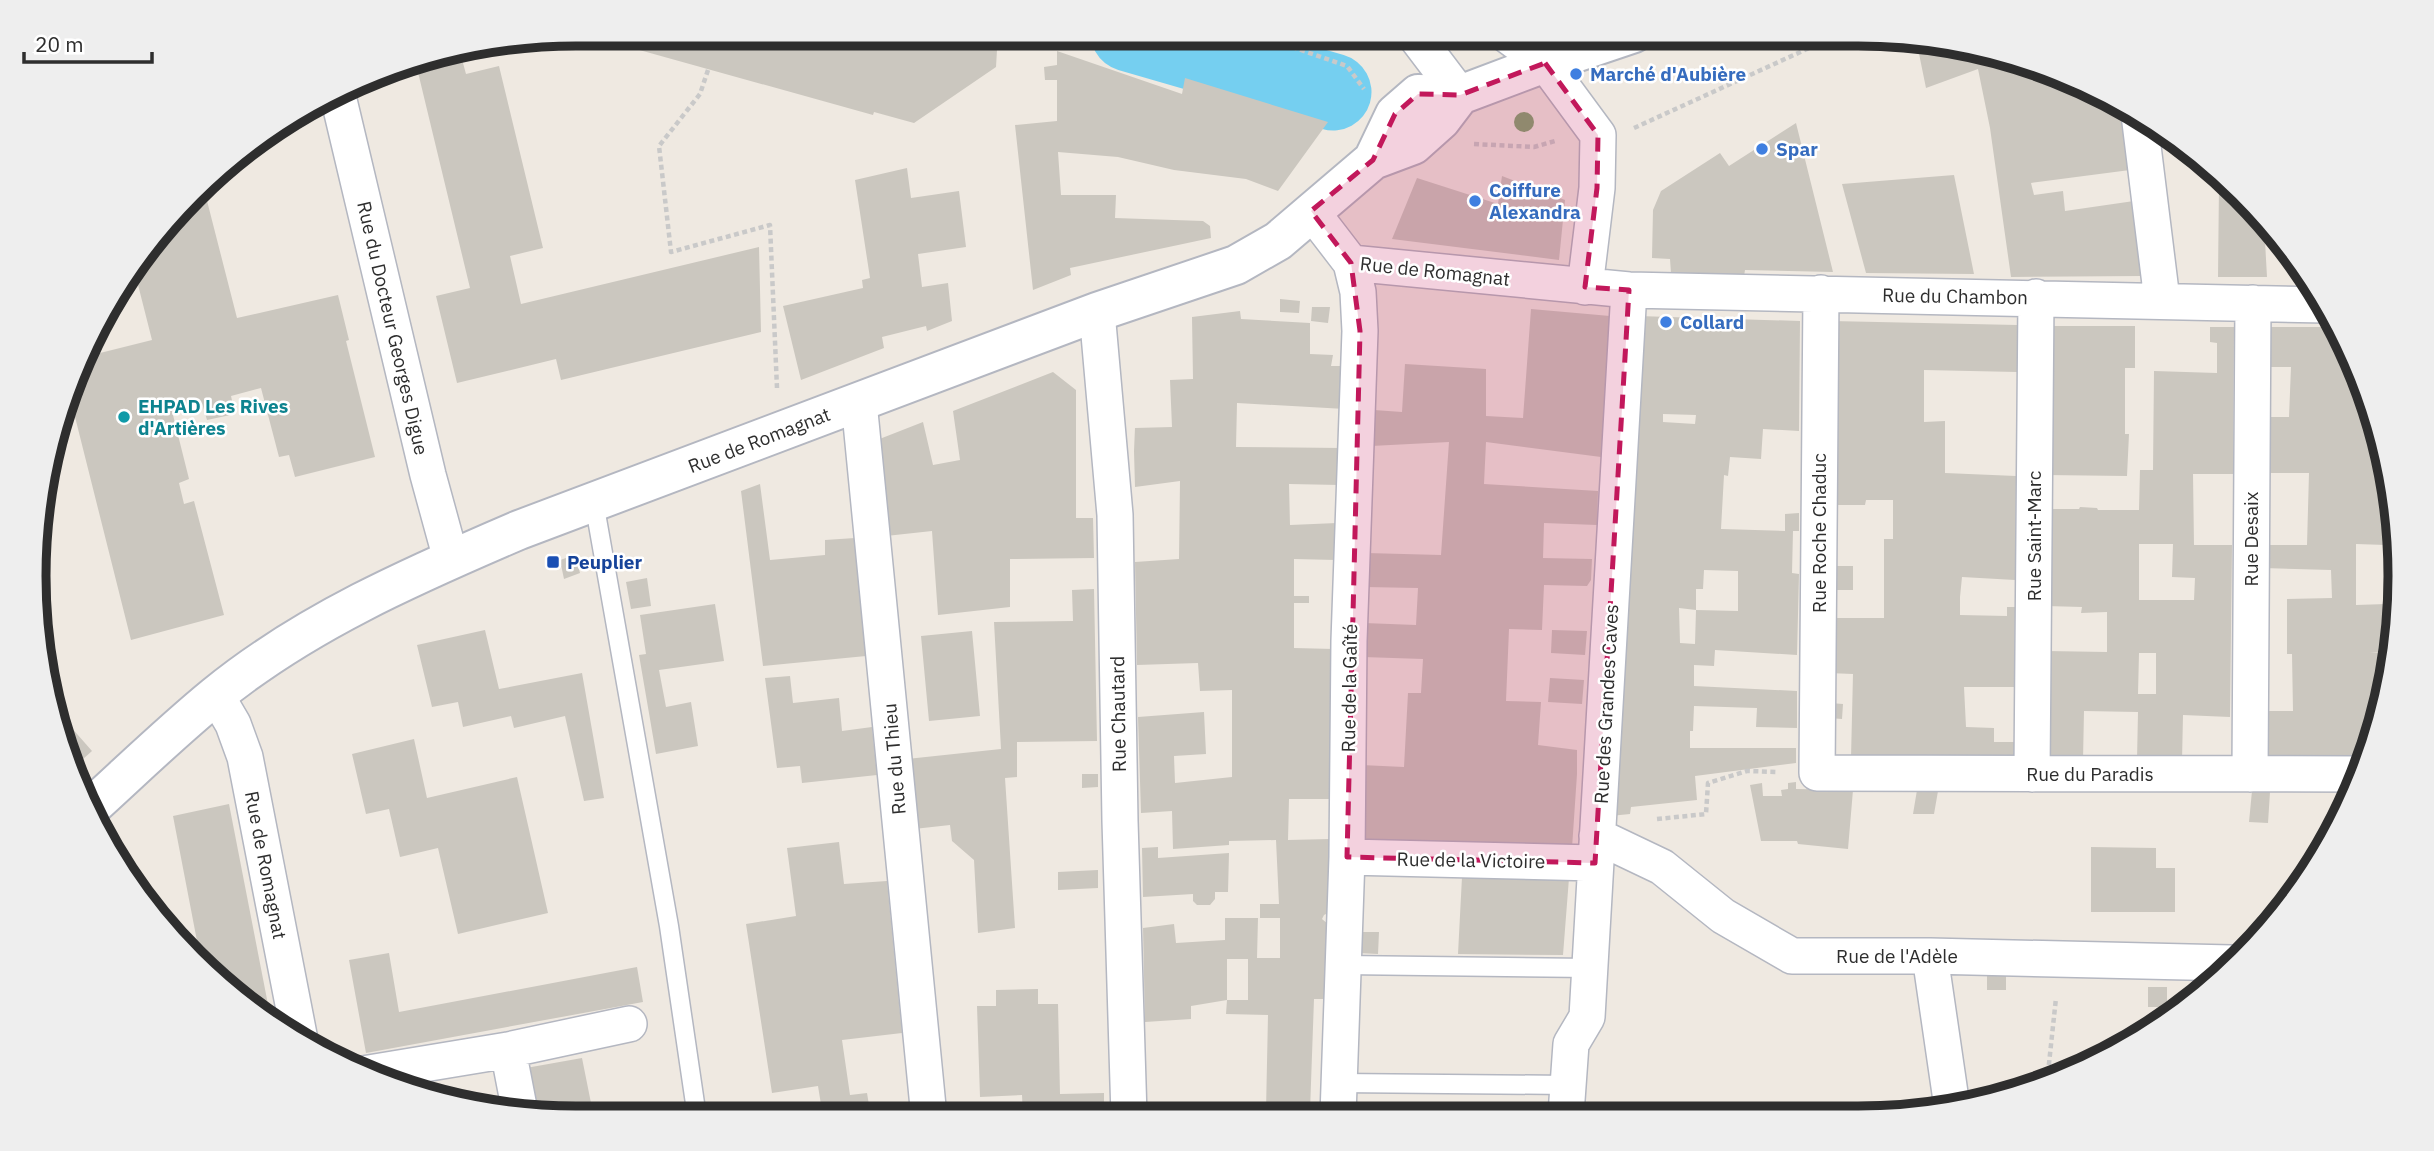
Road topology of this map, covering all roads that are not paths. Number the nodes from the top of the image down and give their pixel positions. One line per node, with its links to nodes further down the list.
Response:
1 (1423, 46): 5 (street)
2 (1522, 46): 4 (street)
3 (1595, 46): 4 (main road)
4 (1545, 63): 5 (main road); 10 (street)
5 (1460, 95): 8 (main road, Rue de Romagnat)
6 (339, 101): 20 (street, Rue du Docteur Georges Digue)
7 (2141, 127): 14 (street)
8 (1311, 211): 9 (street, Rue de Romagnat); 17 (main road, Rue de Romagnat)
9 (1350, 262): 10 (street, Rue de Romagnat); 28 (street, Rue de la Gaîté)
10 (1584, 287): 11 (street, Rue du Chambon)
11 (1629, 290): 12 (street, Rue du Chambon); 27 (street, Rue des Grandes Caves)
12 (1821, 293): 13 (street, Rue du Chambon); 22 (street, Rue Roche Chaduc)
13 (2036, 298): 14 (street, Rue du Chambon); 23 (street, Rue Saint-Marc)
14 (2162, 300): 15 (street, Rue du Chambon)
15 (2253, 303): 16 (street, Rue du Chambon); 24 (street, Rue Desaix)
16 (2313, 305)
17 (1097, 312): 18 (main road, Rue de Romagnat); 43 (street, Rue Chautard)
18 (859, 402): 19 (main road, Rue de Romagnat); 42 (street, Rue du Thieu)
19 (594, 502): 20 (main road, Rue de Romagnat); 41 (lane)
20 (451, 559): 21 (main road, Rue de Romagnat)
21 (216, 695): 26 (main road, Rue de Romagnat); 34 (street, Rue de Romagnat)
22 (1817, 773): 23 (street, Rue du Paradis)
23 (2032, 774): 24 (street, Rue du Paradis)
24 (2250, 774): 25 (street, Rue du Paradis)
25 (2350, 774)
26 (97, 802)
27 (1597, 840): 28 (street, Rue de la Victoire); 29 (street, Rue de l'Adèle); 32 (street, Rue des Grandes Caves)
28 (1347, 857): 31 (street, Rue de la Gaîté)
29 (1930, 956): 30 (street, Rue de l'Adèle); 37 (street)
30 (2220, 963)
31 (1343, 965): 32 (lane); 38 (street, Rue de la Gaîté)
32 (1590, 968): 39 (street, Rue des Grandes Caves)
33 (629, 1024): 35 (street)
34 (297, 1026)
35 (508, 1050): 36 (street); 40 (street)
36 (387, 1070)
37 (1951, 1097)
38 (1339, 1099): 39 (lane)
39 (1568, 1100)
40 (518, 1102)
41 (695, 1106)
42 (928, 1106)
43 (1129, 1106)

